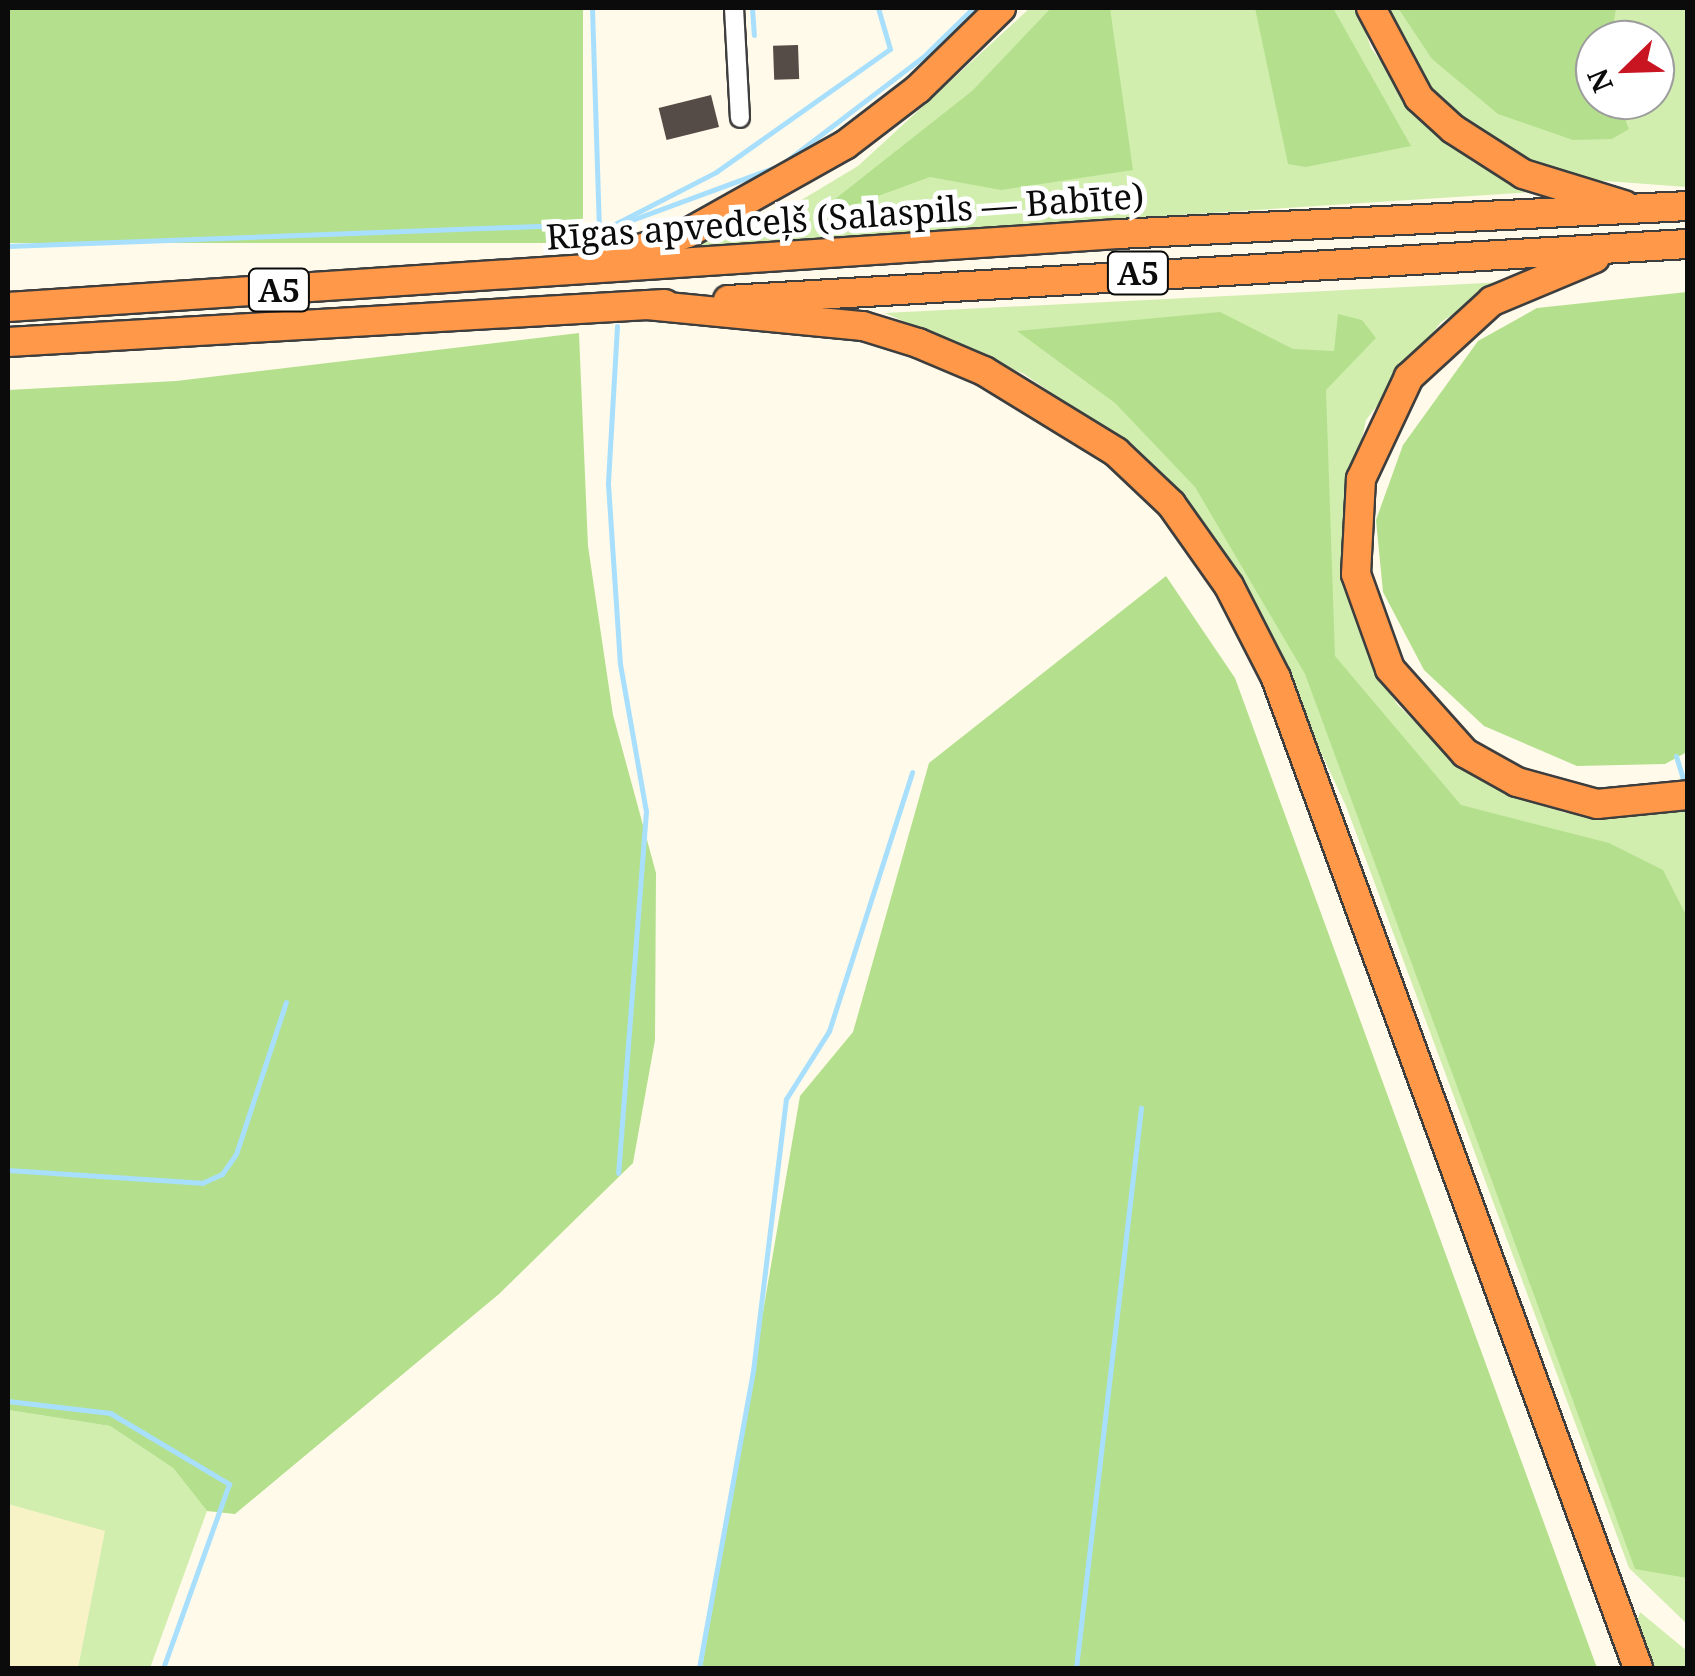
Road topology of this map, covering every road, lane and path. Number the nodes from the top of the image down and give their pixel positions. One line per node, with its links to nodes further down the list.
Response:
1 (734, 8): 4 (street)
2 (1001, 8): 9 (highway)
3 (1371, 8): 6 (highway)
4 (740, 118)
5 (1688, 206): 6 (highway, Rīgas apvedceļš (Salaspils — Babīte) / A5)
6 (1640, 210): 9 (highway, Rīgas apvedceļš (Salaspils — Babīte) / A5)
7 (1688, 244): 8 (highway, A5)
8 (1630, 248): 10 (highway, A5); 13 (highway)
9 (550, 274): 11 (highway, Rīgas apvedceļš (Salaspils — Babīte) / A5)
10 (646, 305): 12 (highway, A5); 14 (highway)
11 (8, 308)
12 (8, 342)
13 (1688, 795)
14 (1638, 1668)

